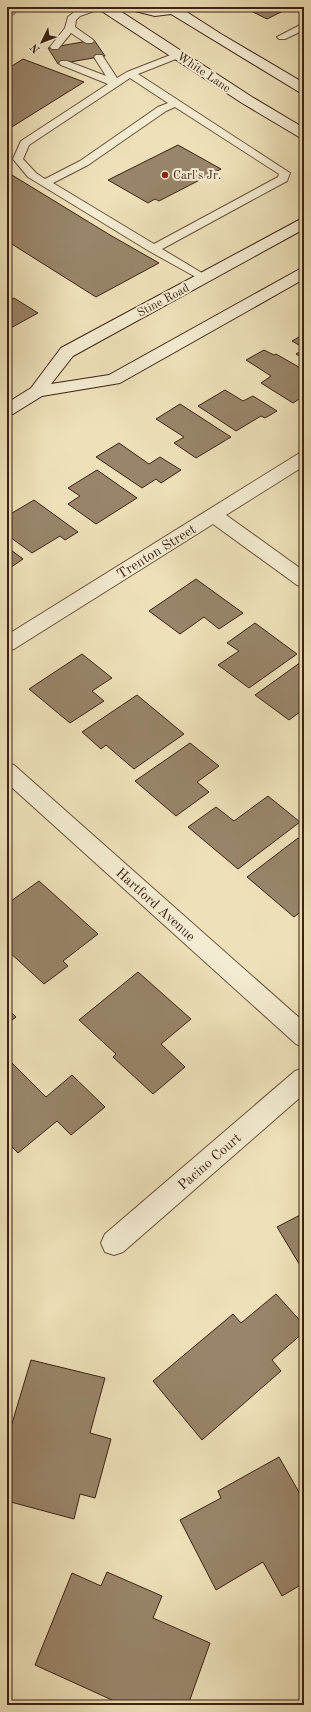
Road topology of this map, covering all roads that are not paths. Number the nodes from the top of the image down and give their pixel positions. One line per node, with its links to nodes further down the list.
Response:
1 (97, 7): 6 (lane)
2 (105, 7): 11 (main road, White Lane)
3 (136, 7): 4 (main road)
4 (176, 8): 17 (main road)
5 (304, 26): 7 (lane)
6 (70, 28): 8 (lane); 9 (lane); 10 (lane)
7 (282, 37)
8 (89, 41)
9 (70, 44)
10 (55, 46)
11 (178, 55): 15 (lane); 19 (main road, White Lane)
12 (99, 57): 16 (lane)
13 (80, 60): 16 (lane)
14 (64, 63): 16 (lane)
15 (130, 74): 16 (lane); 18 (lane)
16 (116, 83): 20 (lane)
17 (304, 89)
18 (175, 103): 20 (lane); 22 (lane)
19 (304, 134)
20 (45, 183): 22 (lane)
21 (304, 223): 24 (main road, Stine Road)
22 (153, 249): 24 (lane)
23 (304, 273): 25 (main road, Stine Road)
24 (203, 278): 25 (main road, Stine Road)
25 (37, 392): 26 (main road, Stine Road)
26 (8, 408)
27 (304, 458): 28 (main road, Trenton Street)
28 (213, 515): 29 (main road); 30 (main road, Trenton Street)
29 (304, 580)
30 (7, 644)
31 (10, 778): 32 (main road, Hartford Avenue)
32 (304, 1038)
33 (304, 1079): 34 (main road, Pacino Court)
34 (114, 1243)

